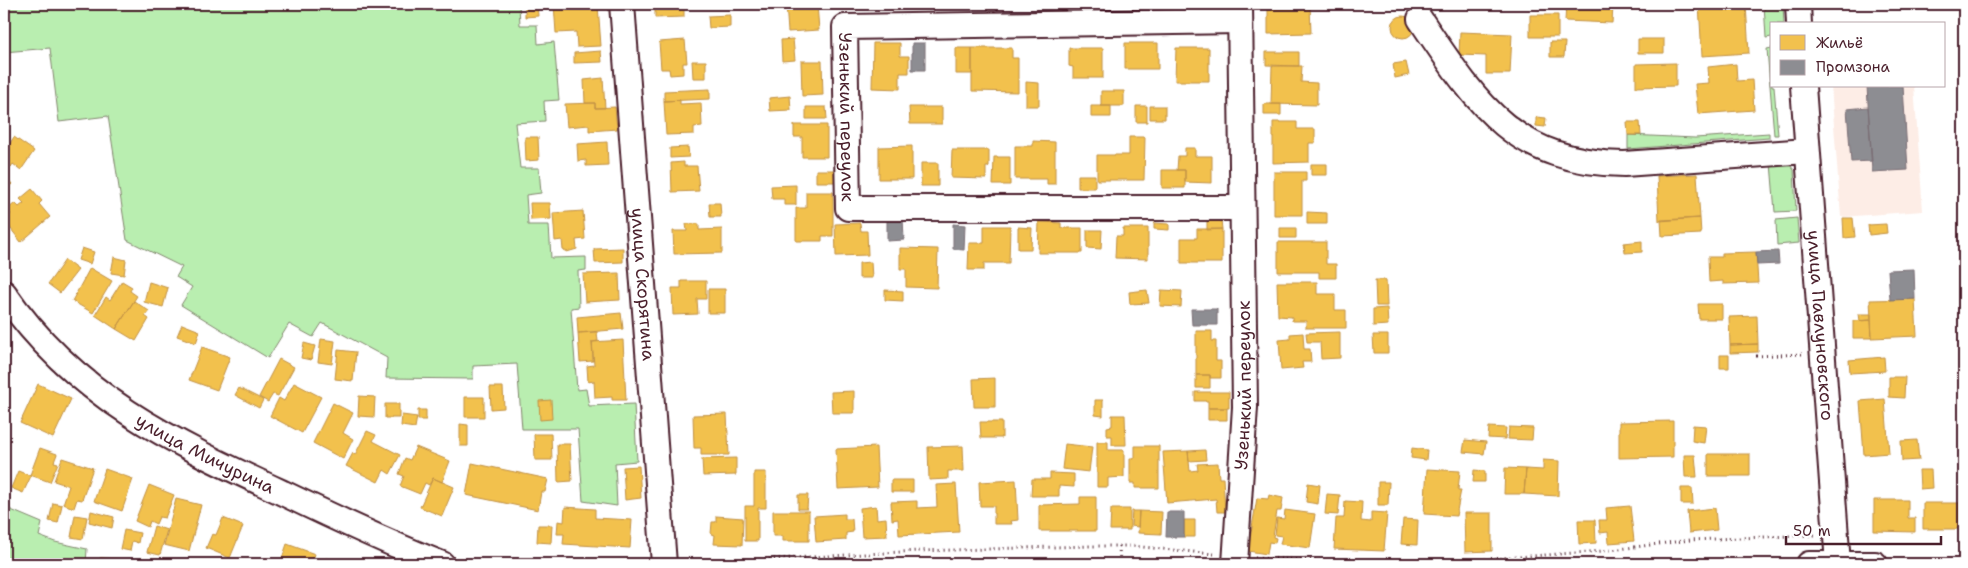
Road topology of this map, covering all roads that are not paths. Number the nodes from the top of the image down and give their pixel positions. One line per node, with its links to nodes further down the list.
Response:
1 (622, 4): 13 (street, улица Скорятина)
2 (1798, 4): 5 (street)
3 (1240, 12): 8 (street, Узенький переулок); 8 (street, Узенький переулок)
4 (1420, 19): 7 (street)
5 (1799, 22)
6 (1803, 88): 7 (street, улица Павлуновского)
7 (1807, 151): 11 (street, улица Павлуновского)
8 (1242, 208): 10 (street, Узенький переулок)
9 (4, 294): 12 (street, улица Мичурина)
10 (1235, 560)
11 (1837, 563): 14 (street); 15 (street)
12 (442, 564)
13 (664, 564)
14 (1809, 564)
15 (1875, 564)

